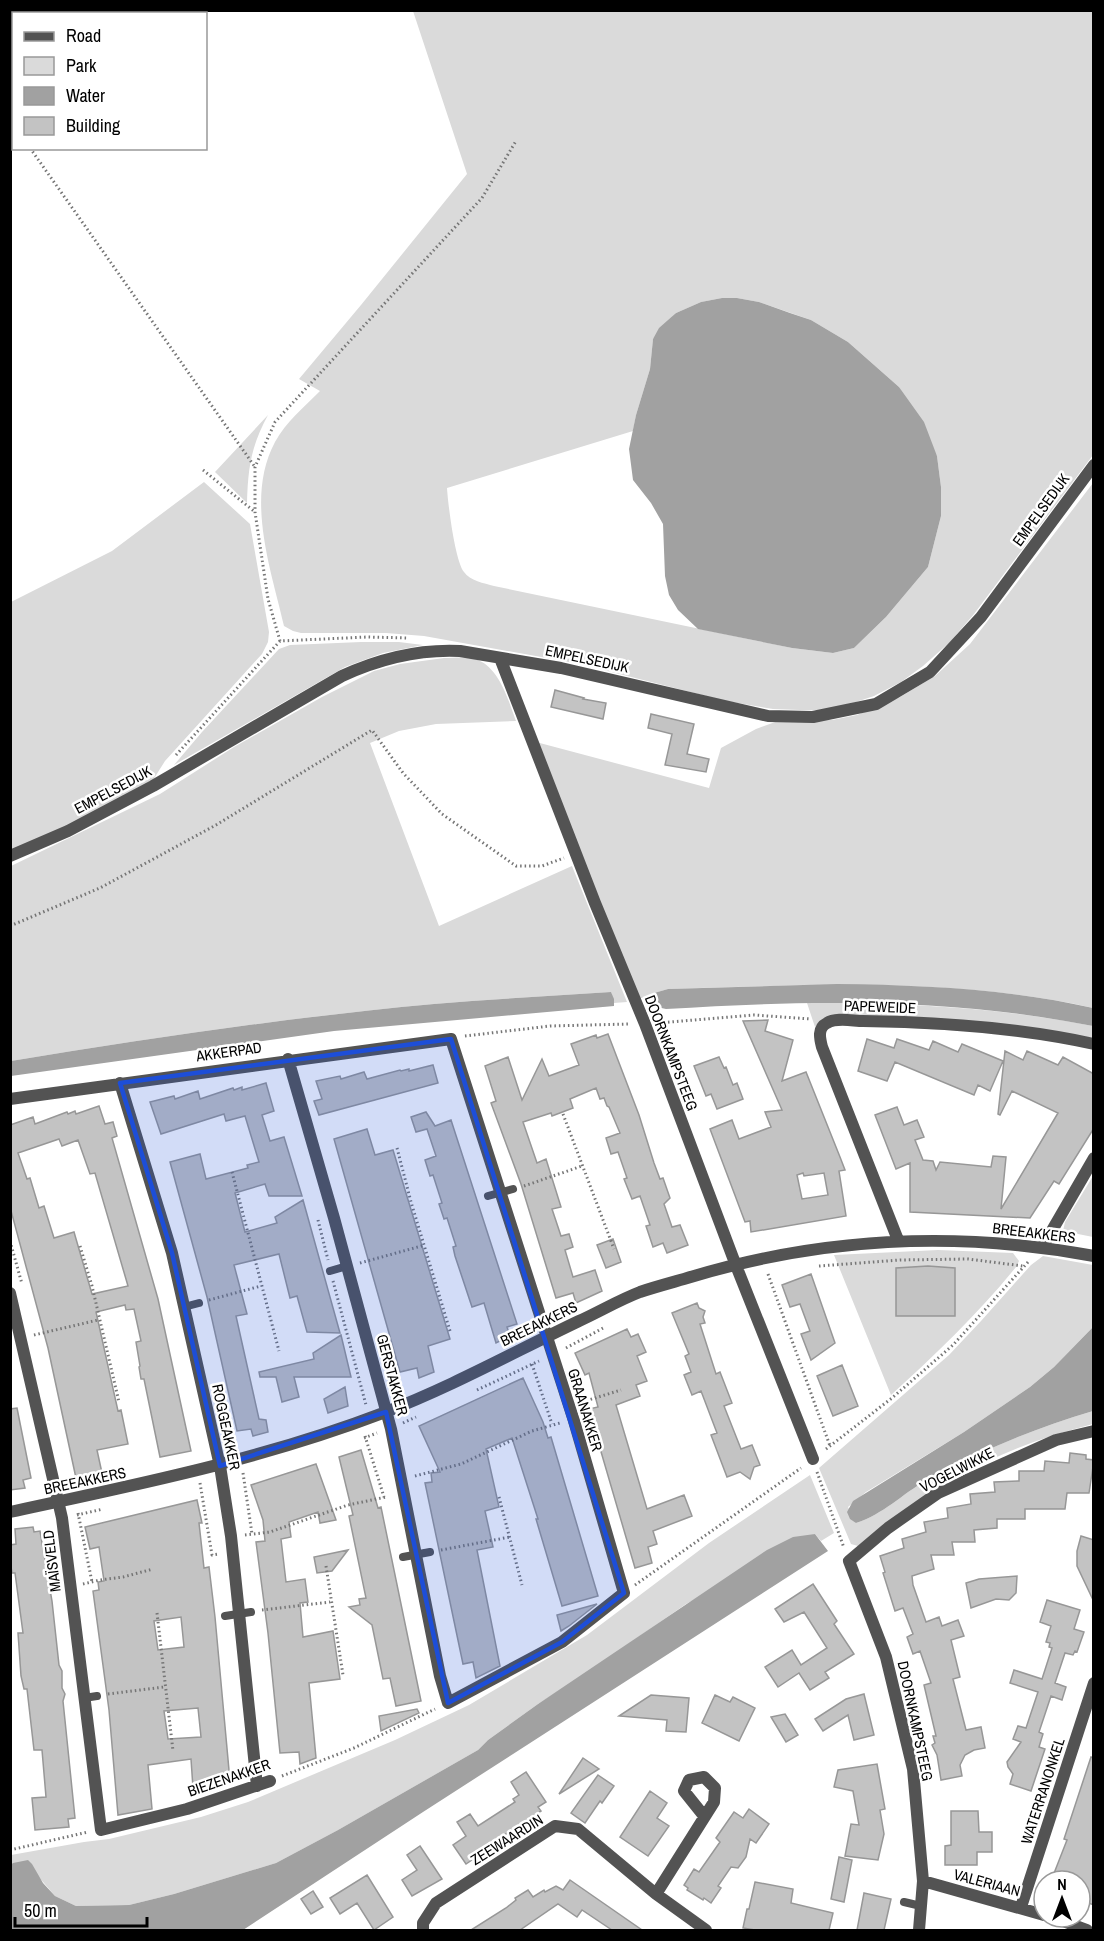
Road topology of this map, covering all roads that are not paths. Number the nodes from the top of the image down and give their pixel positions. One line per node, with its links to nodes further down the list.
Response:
1 (1094, 465): 2 (street, EMPELSEDIJK)
2 (500, 658): 3 (street, EMPELSEDIJK); 15 (street, DOORNKAMPSTEEG)
3 (10, 856)
4 (451, 1039): 6 (street, AKKERPAD); 10 (street, GRAANAKKER)
5 (1094, 1044): 12 (street, PAPEWEIDE)
6 (288, 1059): 7 (street, AKKERPAD); 16 (street, GERSTAKKER)
7 (120, 1083): 8 (street, AKKERPAD); 20 (street, ROGGEAKKER)
8 (10, 1099)
9 (1094, 1158): 13 (street)
10 (507, 1191): 11 (lane); 21 (street, GRAANAKKER)
11 (488, 1196)
12 (898, 1240): 13 (street, BREEAKKERS); 15 (street, BREEAKKERS)
13 (1044, 1246): 14 (street, BREEAKKERS)
14 (1094, 1256)
15 (735, 1263): 21 (street, BREEAKKERS); 24 (street, DOORNKAMPSTEEG)
16 (347, 1266): 17 (lane); 22 (street, GERSTAKKER)
17 (330, 1271)
18 (10, 1293): 26 (street, MAÏSVELD)
19 (199, 1303): 20 (lane)
20 (184, 1307): 25 (street, ROGGEAKKER)
21 (546, 1337): 22 (street, BREEAKKERS); 37 (street, GRAANAKKER)
22 (386, 1412): 25 (street, BREEAKKERS); 29 (street, GERSTAKKER)
23 (1094, 1431): 31 (street, VOGELWIKKE)
24 (813, 1459)
25 (220, 1466): 26 (street, BREEAKKERS); 32 (street, ROGGEAKKER)
26 (58, 1502): 27 (street, BREEAKKERS); 36 (street, MAÏSVELD)
27 (10, 1512)
28 (430, 1552): 29 (lane)
29 (417, 1554): 30 (lane); 37 (street, GERSTAKKER)
30 (403, 1557)
31 (849, 1561): 42 (street, DOORNKAMPSTEEG)
32 (245, 1613): 33 (lane); 39 (street, ROGGEAKKER)
33 (225, 1616)
34 (1094, 1683): 46 (street, WATERRANONKEL)
35 (97, 1696): 36 (lane)
36 (84, 1698): 41 (street, MAÏSVELD)
37 (448, 1703)
38 (270, 1781): 39 (street, BIEZENAKKER)
39 (257, 1786): 41 (street, BIEZENAKKER)
40 (704, 1816): 43 (street)
41 (100, 1830)
42 (923, 1881): 45 (street, DOORNKAMPSTEEG); 46 (street, VALERIAAN)
43 (656, 1894): 48 (street, ZEEWAARDIN); 49 (street, ZEEWAARDIN)
44 (904, 1902): 45 (lane)
45 (921, 1906): 50 (street, DOORNKAMPSTEEG)
46 (1021, 1907): 47 (street, VALERIAAN)
47 (1032, 1910)
48 (423, 1930)
49 (706, 1930)
50 (919, 1930)

